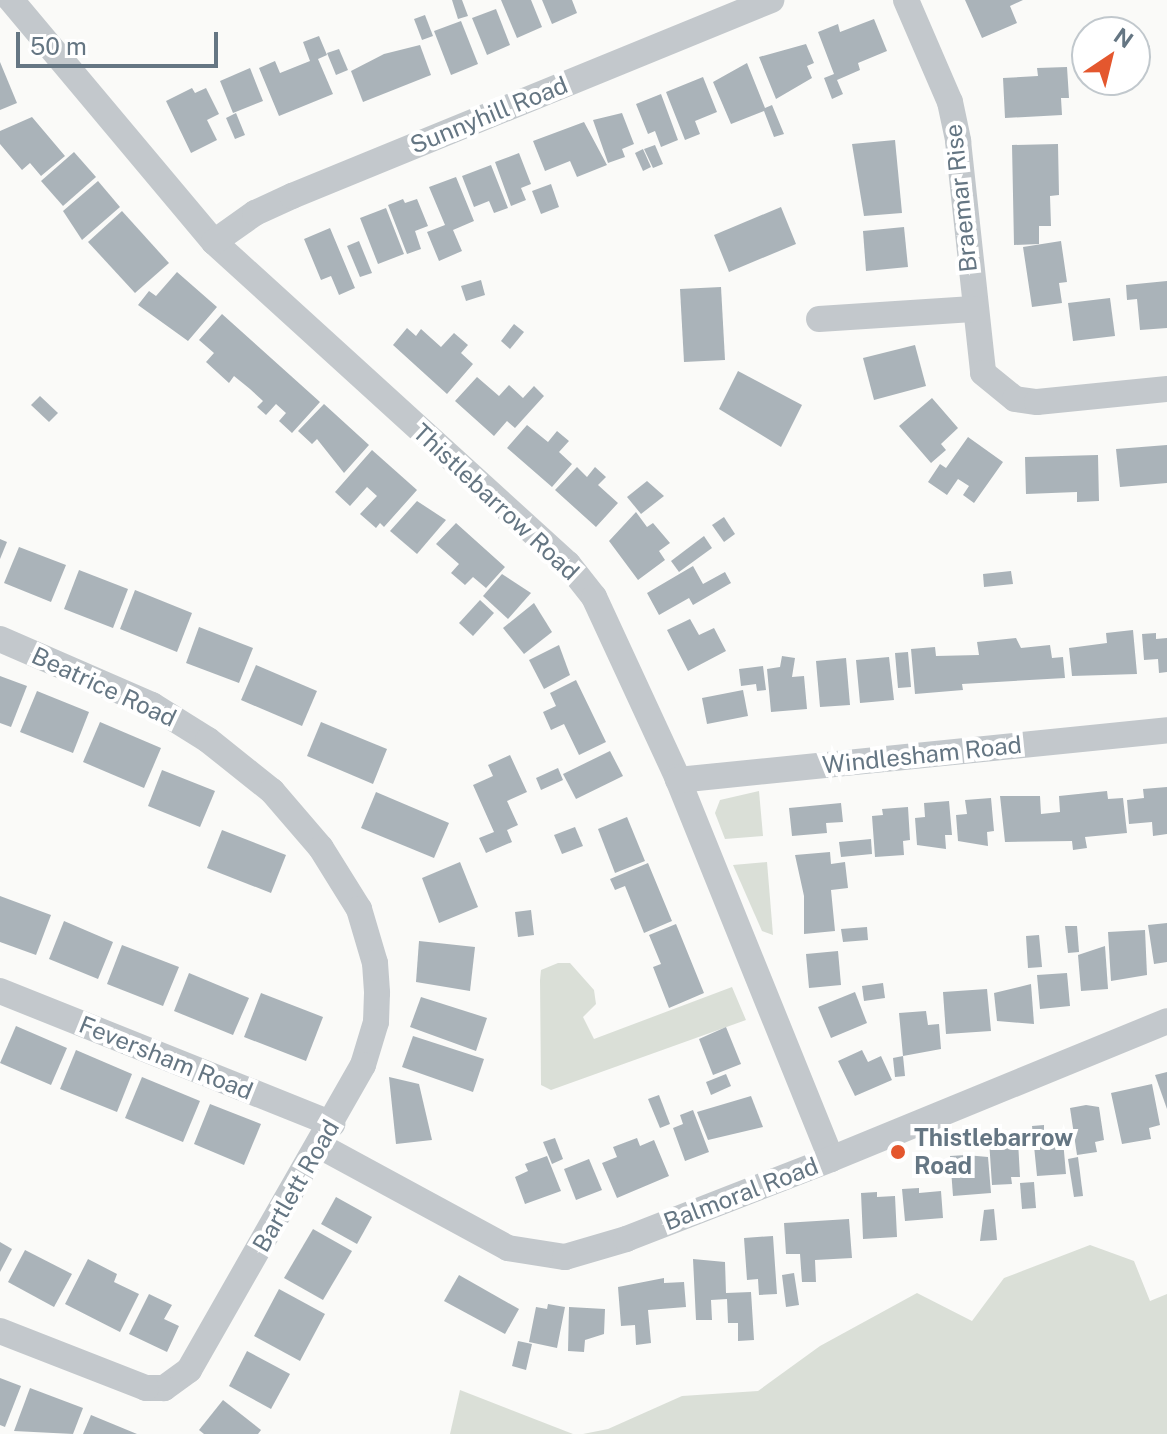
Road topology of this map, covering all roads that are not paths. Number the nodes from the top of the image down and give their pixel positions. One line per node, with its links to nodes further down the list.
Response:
1 (11, 0): 4 (street, Thistlebarrow Road)
2 (771, 0): 4 (street, Sunnyhill Road)
3 (906, 0): 5 (street, Braemar Rise)
4 (214, 242): 10 (street, Thistlebarrow Road)
5 (973, 309): 6 (street); 7 (street, Braemar Rise)
6 (819, 319)
7 (1167, 389)
8 (0, 639): 11 (street, Beatrice Road)
9 (1167, 730): 10 (street, Windlesham Road)
10 (678, 780): 15 (street, Thistlebarrow Road)
11 (375, 963): 14 (street, Bartlett Road)
12 (0, 991): 14 (street, Feversham Road)
13 (1167, 1021): 15 (street, Balmoral Road)
14 (326, 1135): 15 (street, Balmoral Road); 16 (street, Bartlett Road)
15 (831, 1159)
16 (0, 1331)

